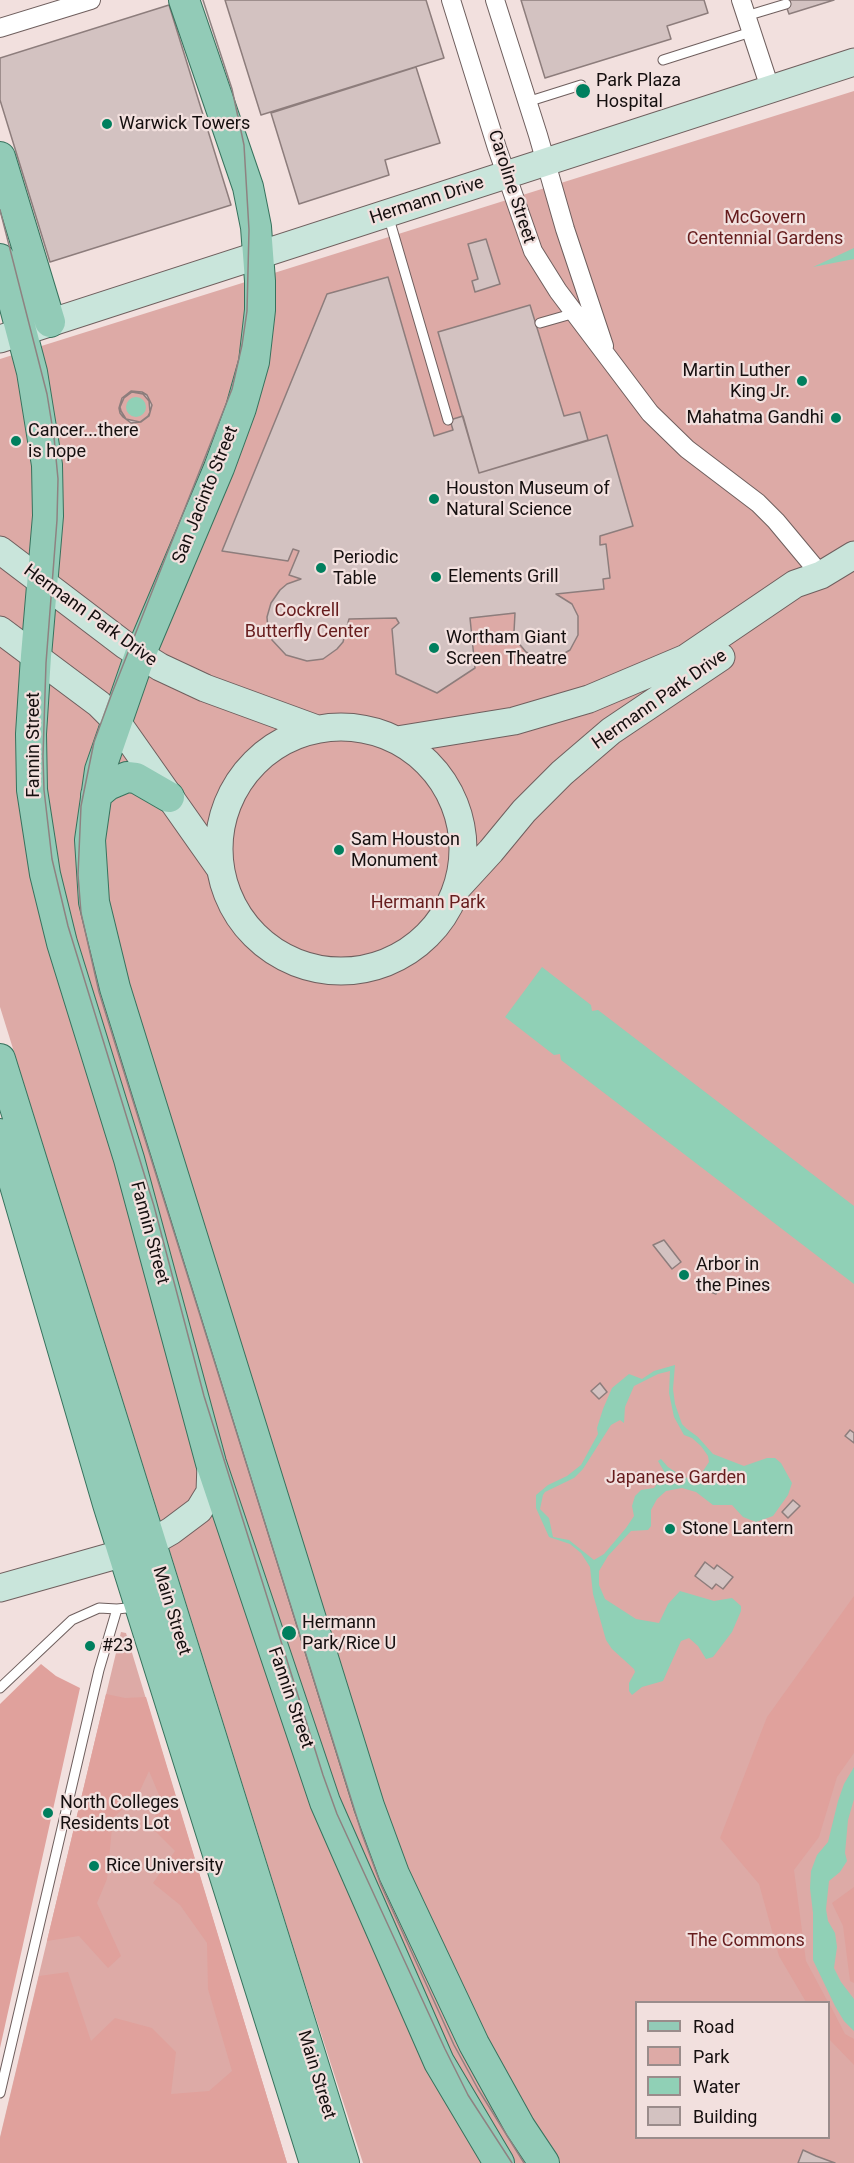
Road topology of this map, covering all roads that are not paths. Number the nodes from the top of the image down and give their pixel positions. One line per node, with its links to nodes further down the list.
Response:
1 (91, 0): 7 (street)
2 (184, 0): 17 (main road, San Jacinto Street)
3 (451, 0): 15 (street, Caroline Street)
4 (495, 0): 12 (street, Caroline Street)
5 (786, 3): 6 (lane)
6 (746, 16): 8 (lane); 11 (street)
7 (0, 28)
8 (663, 60)
9 (854, 62): 11 (street, Hermann Drive)
10 (581, 85): 12 (lane)
11 (770, 88): 14 (street, Hermann Drive)
12 (527, 102): 14 (street, Caroline Street)
13 (0, 157): 21 (main road)
14 (546, 163): 15 (street, Hermann Drive); 19 (street, Caroline Street)
15 (507, 175): 16 (street, Hermann Drive); 20 (street, Caroline Street)
16 (387, 213): 17 (street, Hermann Drive); 25 (lane)
17 (258, 256): 21 (street, Hermann Drive); 31 (main road, San Jacinto Street)
18 (0, 259): 23 (main road, Fannin Street)
19 (592, 308): 20 (lane); 24 (street, Caroline Street)
20 (573, 313): 22 (lane); 24 (street, Caroline Street)
21 (50, 322): 23 (street, Hermann Drive)
22 (540, 323)
23 (11, 335): 29 (main road, Fannin Street)
24 (607, 356): 28 (street, Caroline Street)
25 (448, 420)
26 (0, 550): 29 (street, Hermann Park Drive)
27 (854, 555): 28 (street, Hermann Park Drive)
28 (820, 575): 35 (street, Hermann Park Drive); 39 (street, Hermann Park Drive)
29 (43, 582): 31 (street, Hermann Park Drive); 32 (main road, Fannin Street)
30 (0, 630): 32 (street)
31 (140, 655): 33 (main road, San Jacinto Street); 34 (street, Hermann Park Drive)
32 (36, 656): 33 (street); 43 (main road, Fannin Street)
33 (117, 722): 36 (main road, San Jacinto Street); 37 (street)
34 (318, 729): 35 (street); 38 (street)
35 (397, 740): 39 (street)
36 (96, 795): 37 (main road); 40 (main road, San Jacinto Street)
37 (169, 797): 38 (street)
38 (219, 867): 39 (street)
39 (457, 888)
40 (115, 988): 52 (main road, Fannin Street)
41 (0, 1059): 42 (main road, Main Street)
42 (6, 1126): 44 (main road, Main Street)
43 (211, 1464): 44 (street); 51 (main road, Fannin Street)
44 (137, 1548): 45 (street); 46 (main road, Main Street); 50 (main road, Main Street)
45 (0, 1588)
46 (128, 1608): 47 (lane); 48 (lane); 49 (main road, Main Street)
47 (0, 1688)
48 (0, 2093)
49 (315, 2163)
50 (344, 2163)
51 (499, 2163)
52 (544, 2163)

